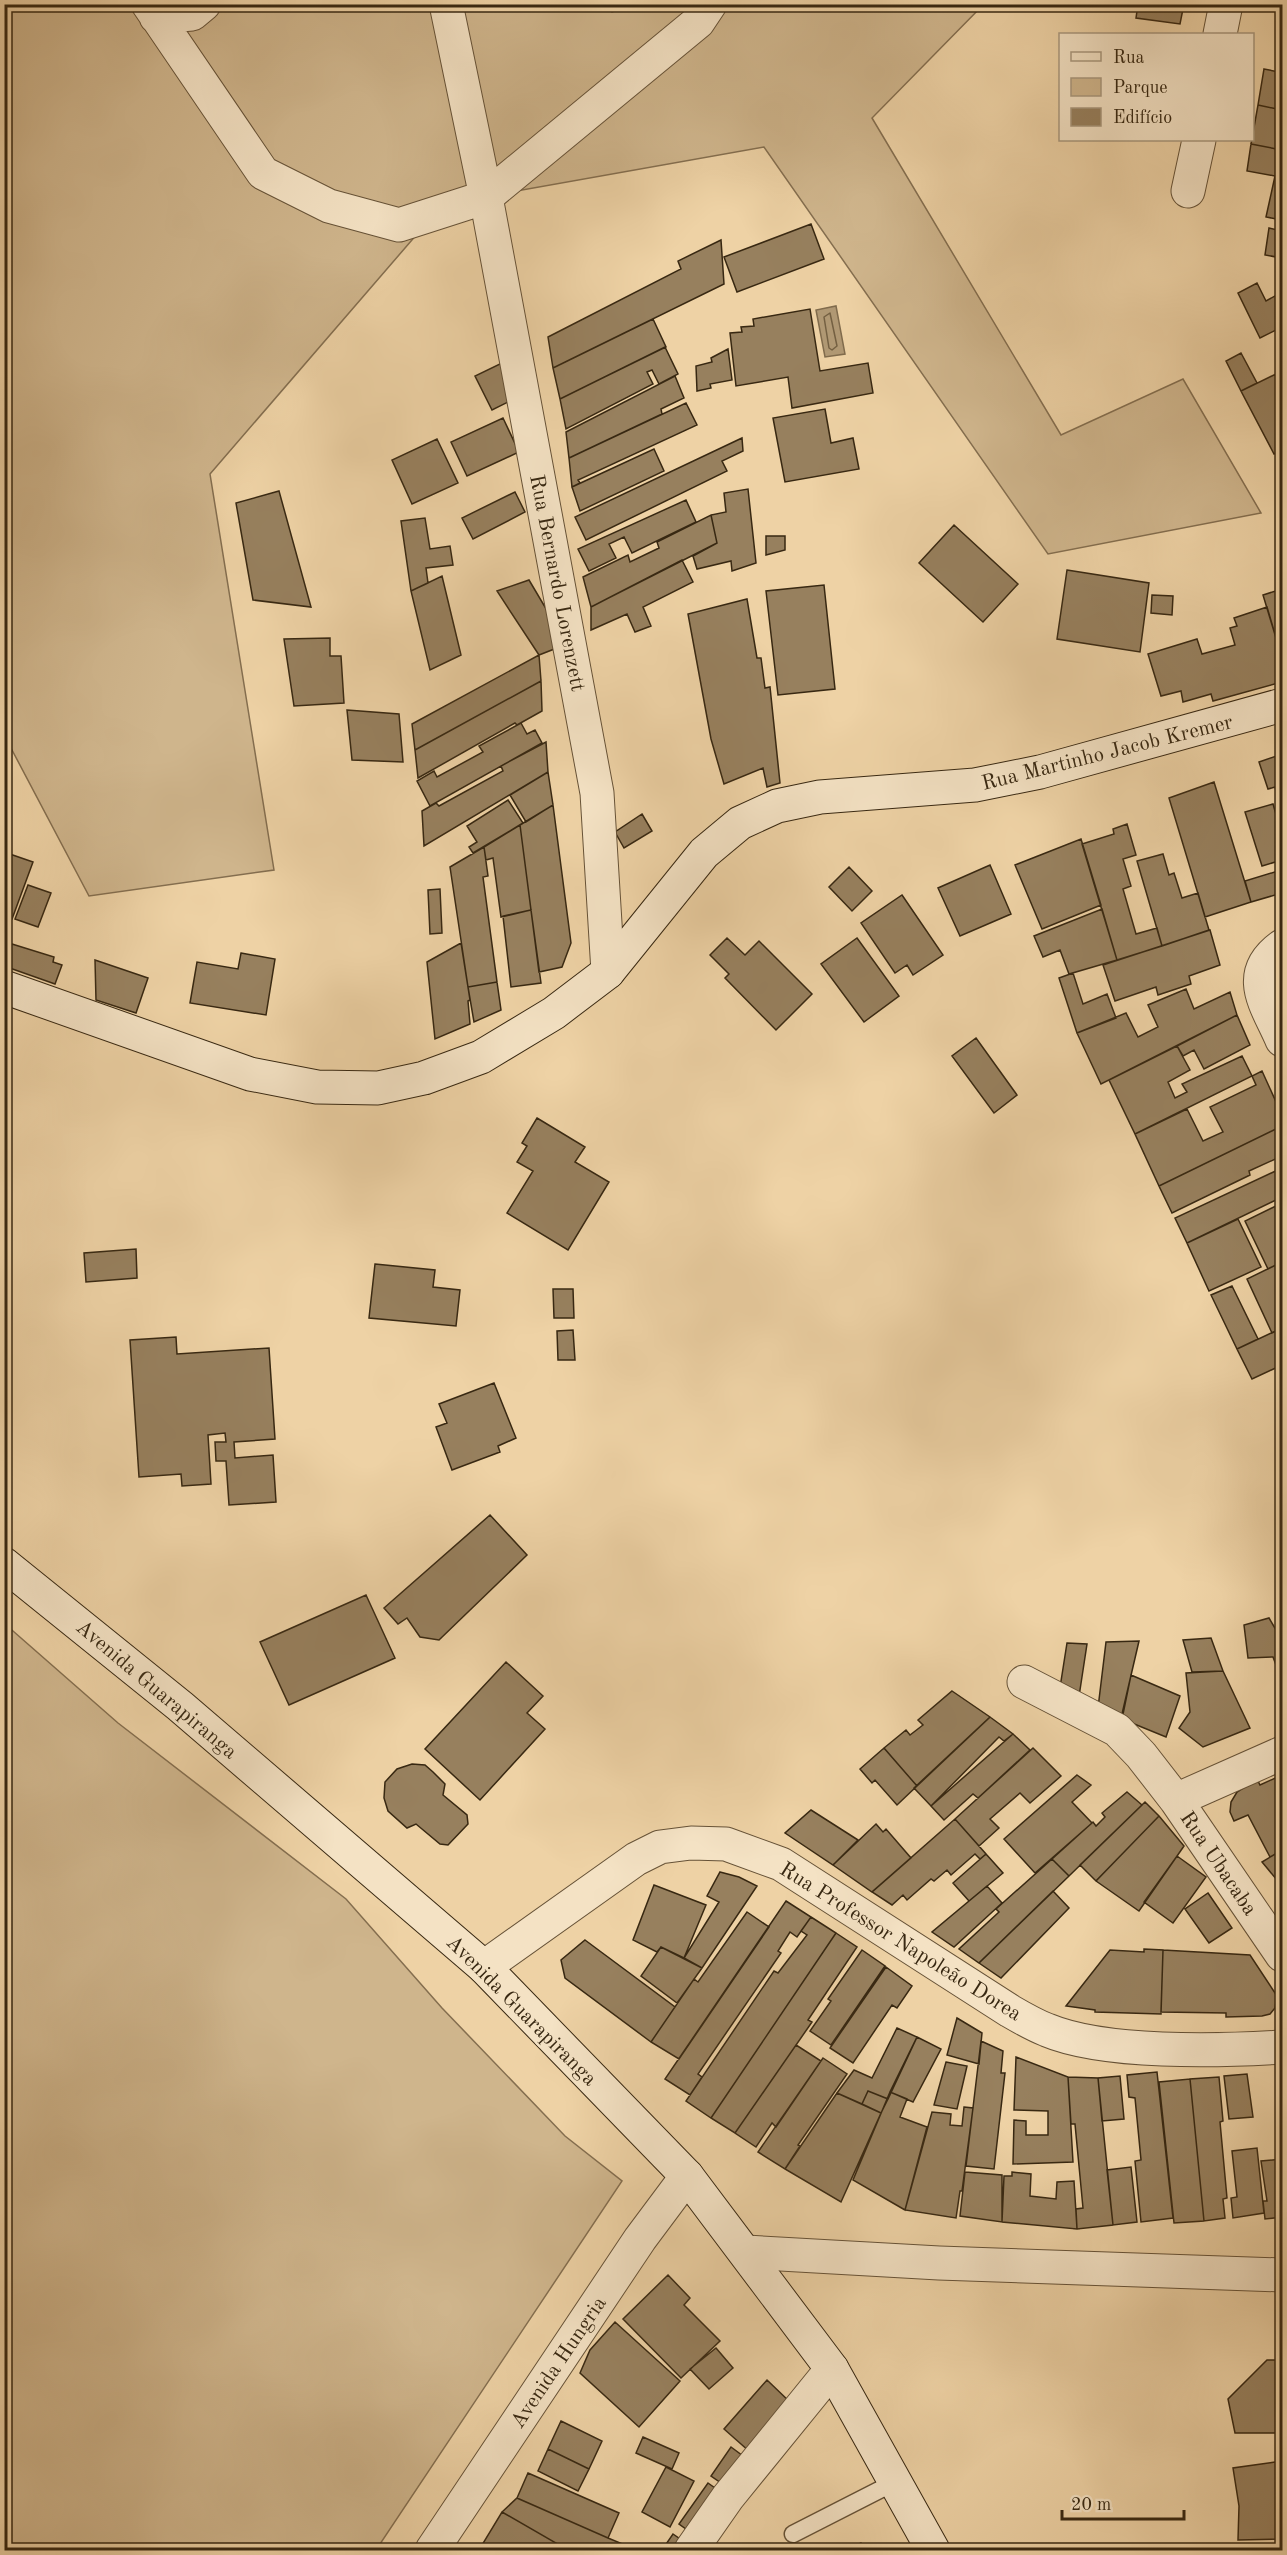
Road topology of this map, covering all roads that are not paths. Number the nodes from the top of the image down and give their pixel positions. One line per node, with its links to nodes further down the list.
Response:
1 (204, 4): 5 (street)
2 (446, 4): 9 (street, Rua Bernardo Lorenzett)
3 (710, 4): 9 (street)
4 (1226, 4): 6 (street)
5 (152, 11): 9 (street)
6 (1220, 33)
7 (1199, 141): 8 (street)
8 (1188, 191)
9 (486, 197): 12 (street, Rua Bernardo Lorenzett)
10 (1282, 705): 12 (street, Rua Martinho Jacob Kremer)
11 (1282, 946): 14 (street)
12 (608, 972): 13 (street, Rua Martinho Jacob Kremer)
13 (4, 987)
14 (1282, 1040)
15 (4, 1564): 20 (street, Avenida Guarapiranga)
16 (1024, 1682): 18 (street, Rua Ubacaba)
17 (1282, 1753): 18 (street)
18 (1176, 1800): 19 (street, Rua Ubacaba)
19 (1282, 1955)
20 (484, 1967): 21 (street, Rua Professor Napoleão Dorea); 22 (street, Avenida Guarapiranga)
21 (1282, 2047)
22 (687, 2176): 23 (street, Avenida Guarapiranga); 28 (street, Avenida Hungria)
23 (746, 2252): 24 (street); 25 (street, Avenida Guarapiranga)
24 (1282, 2275)
25 (832, 2369): 26 (street, Avenida Guarapiranga); 29 (street)
26 (895, 2482): 27 (lane); 30 (street, Avenida Guarapiranga)
27 (793, 2534)
28 (432, 2550)
29 (691, 2550)
30 (933, 2550)

